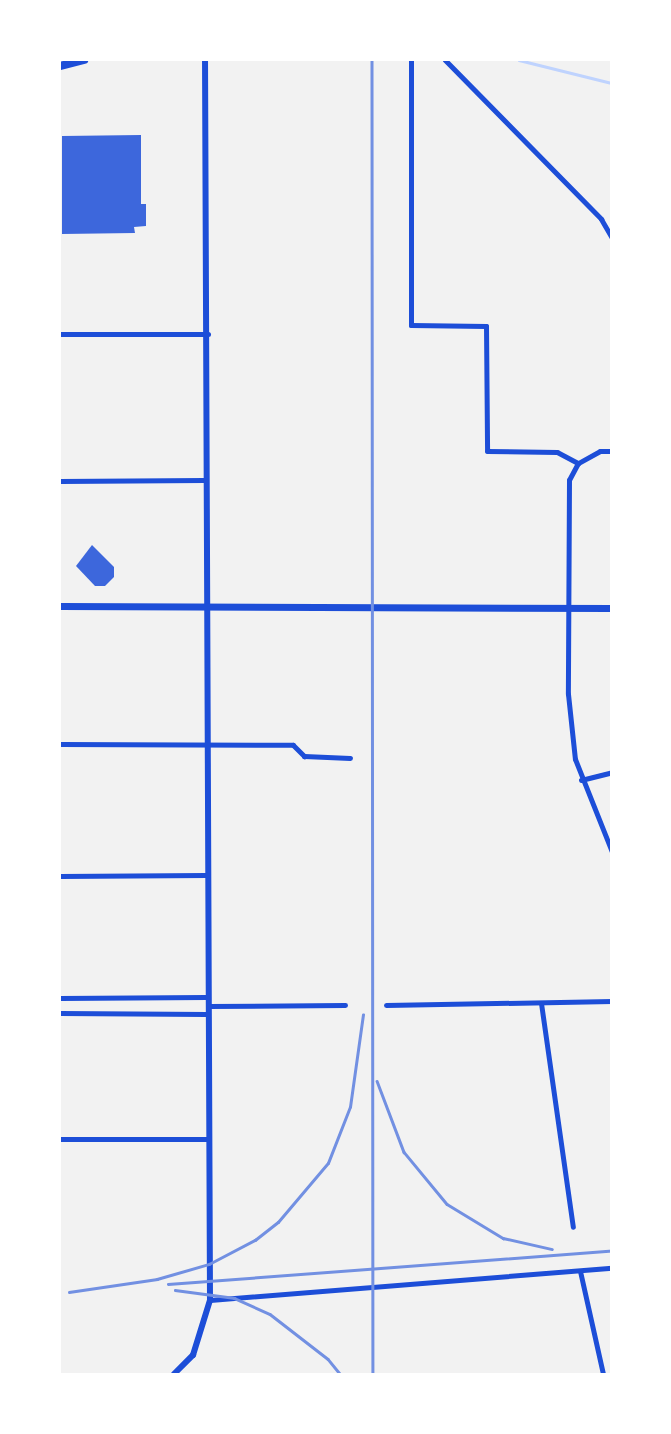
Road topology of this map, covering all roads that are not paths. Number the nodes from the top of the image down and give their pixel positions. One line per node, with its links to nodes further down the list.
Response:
1 (84, 60): 5 (main road)
2 (205, 60): 8 (street)
3 (411, 60): 10 (street)
4 (445, 60): 6 (street)
5 (60, 66)
6 (611, 238)
7 (60, 334): 8 (street)
8 (208, 334): 11 (street)
9 (611, 451): 10 (street)
10 (578, 463): 15 (street)
11 (204, 480): 12 (street); 14 (street)
12 (60, 481)
13 (60, 606): 14 (main road)
14 (205, 607): 15 (main road); 18 (street)
15 (569, 608): 16 (main road); 21 (street)
16 (611, 608)
17 (60, 744): 18 (street)
18 (206, 744): 19 (street); 24 (street)
19 (350, 758)
20 (611, 772): 21 (street)
21 (581, 780): 22 (street)
22 (611, 852)
23 (60, 876): 24 (street)
24 (206, 876): 25 (street)
25 (206, 997): 26 (street); 31 (street)
26 (60, 998)
27 (611, 1001): 28 (street)
28 (541, 1003): 30 (street); 35 (street)
29 (345, 1005): 31 (street)
30 (386, 1005)
31 (206, 1010): 32 (street); 34 (street)
32 (60, 1013)
33 (60, 1139): 34 (street)
34 (206, 1139): 38 (street)
35 (573, 1227)
36 (611, 1268): 37 (street)
37 (580, 1271): 38 (street); 40 (street)
38 (210, 1300): 39 (street)
39 (174, 1374)
40 (603, 1374)

